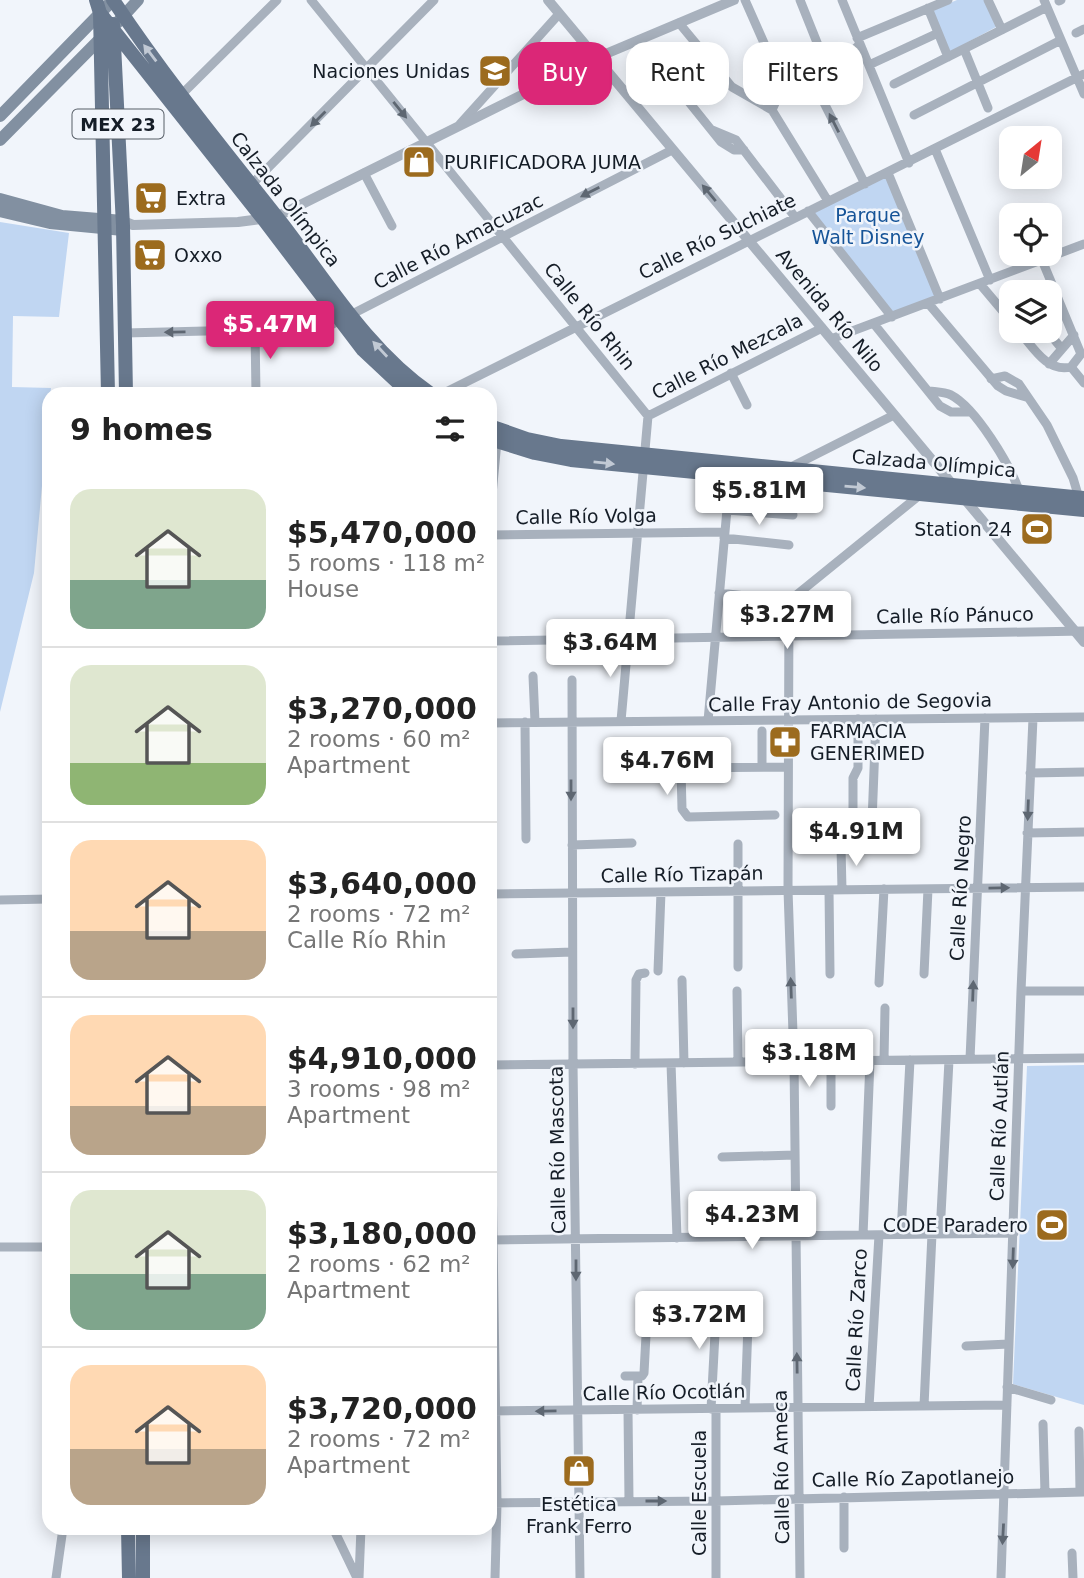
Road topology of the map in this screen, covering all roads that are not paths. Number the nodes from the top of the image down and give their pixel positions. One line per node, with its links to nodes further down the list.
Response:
1 (113, 0): 14 (main road); 17 (main road, MEX 23)
2 (138, 0): 17 (main road)
3 (277, 0): 37 (street)
4 (310, 0): 31 (street, Calle Río Rhin)
5 (434, 0): 31 (street)
6 (549, 0): 16 (street, Avenida Río Nilo)
7 (734, 0): 18 (street)
8 (745, 0): 41 (street)
9 (800, 0): 26 (street)
10 (842, 0): 24 (street)
11 (948, 0): 15 (street)
12 (989, 0): 19 (street)
13 (1046, 4): 19 (street); 23 (street)
14 (98, 6): 17 (main road); 21 (main road, MEX 23); 42 (main road)
15 (928, 8): 20 (street); 24 (street)
16 (559, 14): 25 (street, Avenida Río Nilo); 44 (street)
17 (118, 21): 21 (main road); 37 (main road, Calzada Olímpica, one-way to 17); 59 (main road, Calzada Olímpica); 61 (main road, MEX 23)
18 (679, 23): 22 (street); 41 (street)
19 (1002, 30): 27 (street)
20 (938, 33): 29 (street); 30 (street)
21 (101, 38): 45 (main road); 60 (main road, MEX 23)
22 (639, 40): 28 (street); 58 (street)
23 (1061, 40): 32 (street); 34 (street)
24 (859, 41): 30 (street)
25 (583, 42)
26 (816, 42)
27 (964, 49): 29 (street); 34 (street)
28 (612, 51)
29 (948, 57): 35 (street)
30 (869, 65): 49 (street)
31 (367, 69): 46 (street, Calle Río Rhin, one-way to 46); 53 (street, one-way to 53)
32 (1081, 76): 36 (street); 47 (street, Calle Río Suchiate)
33 (612, 77): 48 (street, Avenida Río Nilo)
34 (978, 83): 40 (street); 43 (street)
35 (894, 84)
36 (1084, 94)
37 (181, 95): 53 (main road, Calzada Olímpica)
38 (518, 96): 44 (street)
39 (825, 105): 52 (street, one-way to 39)
40 (988, 108)
41 (772, 110): 55 (street)
42 (0, 116)
43 (914, 116)
44 (456, 127): 46 (street)
45 (2, 138)
46 (426, 142): 50 (street); 63 (street, Calle Río Rhin)
47 (935, 149): 49 (street, Calle Río Suchiate); 69 (street)
48 (672, 150): 63 (street, Calle Río Amacuzac, one-way to 63); 64 (street, Avenida Río Nilo, one-way to 48)
49 (909, 163): 51 (street, Calle Río Suchiate)
50 (364, 173): 59 (street); 62 (street)
51 (888, 173): 52 (street, Calle Río Suchiate); 70 (street)
52 (864, 184): 55 (street, Calle Río Suchiate)
53 (251, 185): 59 (main road, Calzada Olímpica)
54 (0, 198): 60 (main road)
55 (828, 201): 57 (street, Calle Río Suchiate)
56 (0, 211): 60 (main road)
57 (808, 211): 58 (street, Calle Río Suchiate); 73 (street)
58 (795, 217): 64 (street, Calle Río Suchiate)
59 (270, 218): 61 (street); 74 (main road, Calzada Olímpica)
60 (105, 225): 61 (main road); 90 (main road, MEX 23)
61 (127, 225): 79 (main road, MEX 23)
62 (392, 226)
63 (503, 237): 74 (street, Calle Río Amacuzac); 76 (street, Calle Río Rhin)
64 (748, 240): 76 (street, Calle Río Suchiate); 77 (street, Avenida Río Nilo)
65 (1084, 244): 66 (street, Calle Río Mezcala)
66 (1062, 252)
67 (1026, 266): 69 (street, Calle Río Mezcala)
68 (1045, 266): 80 (street)
69 (985, 282): 70 (street, Calle Río Mezcala); 72 (street)
70 (940, 299): 71 (street, Calle Río Mezcala)
71 (928, 303): 73 (street, Calle Río Mezcala); 88 (street)
72 (999, 303)
73 (892, 317): 75 (street, Calle Río Mezcala)
74 (346, 318): 78 (street, Calle Río Amacuzac); 93 (main road, Calzada Olímpica); 94 (main road, Calzada Olímpica, one-way to 74)
75 (874, 324): 81 (street, Calle Río Mezcala); 96 (street)
76 (576, 326): 95 (street, Calle Río Suchiate); 101 (street, Calle Río Rhin)
77 (822, 328): 81 (street, Avenida Río Nilo); 87 (street, Calle Río Mezcala)
78 (255, 330): 79 (street, Calle Río Amacuzac, one-way to 79); 92 (street)
79 (125, 333): 91 (main road, MEX 23)
80 (1074, 335): 84 (street); 86 (street)
81 (831, 339): 100 (street, Avenida Río Nilo)
82 (1030, 343): 85 (street)
83 (1057, 343): 84 (street)
84 (1062, 349): 85 (street)
85 (1049, 364): 86 (street)
86 (1071, 367): 89 (street)
87 (731, 373): 98 (street); 101 (street, Calle Río Mezcala)
88 (991, 379): 97 (street); 97 (street)
89 (1084, 383)
90 (108, 387)
91 (126, 387)
92 (256, 387)
93 (403, 387)
94 (423, 387)
95 (456, 387)
96 (929, 391): 99 (street); 99 (street)
97 (1026, 397): 111 (street)
98 (747, 405)
99 (969, 412): 108 (street)
100 (894, 415): 105 (street); 107 (street, Avenida Río Nilo)
101 (648, 416): 104 (street)
102 (497, 428): 104 (main road, Calzada Olímpica)
103 (497, 441): 104 (main road, Calzada Olímpica, one-way to 104)
104 (644, 461): 105 (main road, Calzada Olímpica); 106 (main road, Calzada Olímpica); 114 (street)
105 (788, 468): 107 (main road, Calzada Olímpica)
106 (730, 476): 109 (main road, Calzada Olímpica, one-way to 109); 112 (street)
107 (952, 484): 108 (main road, Calzada Olímpica); 110 (street, Avenida Río Nilo)
108 (1019, 490): 111 (main road, Calzada Olímpica)
109 (922, 494): 110 (main road, Calzada Olímpica); 119 (street)
110 (962, 497): 111 (main road, Calzada Olímpica); 120 (street, Avenida Río Nilo)
111 (1082, 502)
112 (727, 510): 113 (street); 116 (street)
113 (793, 516)
114 (638, 533): 115 (street, Calle Río Volga); 116 (street, Calle Río Volga); 123 (street)
115 (497, 535)
116 (724, 535): 117 (street, Calle Río Volga); 118 (street)
117 (789, 545)
118 (719, 593): 119 (street); 122 (street)
119 (789, 601): 121 (street, Calle Río Ameca)
120 (1079, 631): 121 (street, Calle Río Pánuco); 125 (street, Avenida Río Nilo)
121 (789, 636): 122 (street, Calle Río Pánuco); 133 (street, Calle Río Ameca)
122 (715, 637): 123 (street, Calle Río Pánuco); 134 (street)
123 (628, 638): 124 (street, Calle Río Pánuco); 137 (street)
124 (497, 641)
125 (1084, 642)
126 (533, 676): 135 (street)
127 (572, 680): 136 (street, Calle Río Mascota)
128 (1084, 717): 130 (street, Calle Fray Antonio de Segovia)
129 (985, 718): 130 (street, Calle Fray Antonio de Segovia); 132 (street, Calle Fray Antonio de Segovia); 157 (street, Calle Río Negro)
130 (1033, 718): 145 (street, Calle Río Autlán)
131 (858, 719): 132 (street, Calle Fray Antonio de Segovia); 133 (street, Calle Fray Antonio de Segovia); 148 (street)
132 (876, 719): 147 (street)
133 (788, 720): 134 (street, Calle Fray Antonio de Segovia); 141 (street, Calle Río Ameca)
134 (708, 721): 137 (street, Calle Fray Antonio de Segovia)
135 (530, 722): 136 (street, Calle Fray Antonio de Segovia); 138 (street, Calle Fray Antonio de Segovia); 151 (street)
136 (571, 722): 137 (street, Calle Fray Antonio de Segovia); 154 (street, Calle Río Mascota, one-way to 154)
137 (621, 722)
138 (497, 723)
139 (762, 730): 140 (street)
140 (762, 767): 141 (street); 143 (street)
141 (788, 767): 161 (street, Calle Río Ameca)
142 (663, 768): 143 (street)
143 (681, 769): 146 (street)
144 (1084, 772): 145 (street)
145 (1030, 773): 150 (street, Calle Río Autlán, one-way to 150)
146 (775, 815)
147 (872, 822)
148 (853, 825)
149 (1084, 832): 150 (street)
150 (1027, 833): 158 (street, Calle Río Autlán)
151 (526, 839)
152 (632, 843): 154 (street)
153 (738, 844): 164 (street)
154 (572, 845): 166 (street, Calle Río Mascota)
155 (841, 847): 163 (street)
156 (1084, 887): 158 (street, Calle Río Tizapán)
157 (977, 888): 158 (street, Calle Río Tizapán, one-way to 158); 160 (street, Calle Río Tizapán); 184 (street, Calle Río Negro, one-way to 157)
158 (1026, 888): 180 (street, Calle Río Autlán)
159 (884, 889): 160 (street, Calle Río Tizapán); 163 (street, Calle Río Tizapán); 178 (street)
160 (928, 889): 176 (street)
161 (788, 890): 162 (street, Calle Río Tizapán); 164 (street, Calle Río Tizapán); 192 (street, Calle Río Ameca, one-way to 161)
162 (829, 890): 163 (street, Calle Río Tizapán); 175 (street)
163 (842, 890)
164 (738, 891): 165 (street, Calle Río Tizapán); 172 (street)
165 (661, 892): 166 (street, Calle Río Tizapán); 173 (street)
166 (572, 893): 167 (street, Calle Río Tizapán); 170 (street, Calle Río Mascota)
167 (497, 894)
168 (42, 899): 169 (street)
169 (0, 900)
170 (572, 952): 171 (street); 195 (street, Calle Río Mascota, one-way to 195)
171 (516, 954)
172 (738, 967)
173 (658, 971)
174 (645, 974): 196 (street)
175 (830, 974)
176 (924, 974)
177 (682, 980): 194 (street)
178 (879, 983)
179 (737, 991): 191 (street)
180 (1021, 991): 181 (street); 185 (street, Calle Río Autlán)
181 (1084, 991)
182 (885, 1008): 186 (street)
183 (1084, 1058): 185 (street)
184 (970, 1059): 185 (street); 188 (street)
185 (1019, 1059): 201 (street, Calle Río Autlán)
186 (884, 1060): 187 (street); 190 (street)
187 (910, 1060): 188 (street); 202 (street)
188 (949, 1060): 203 (street)
189 (831, 1061): 190 (street); 192 (street); 198 (street)
190 (870, 1061): 204 (street)
191 (738, 1062): 192 (street); 194 (street)
192 (794, 1062): 199 (street, Calle Río Ameca)
193 (671, 1063): 194 (street); 196 (street); 207 (street)
194 (684, 1063)
195 (573, 1064): 196 (street); 197 (street); 208 (street, Calle Río Mascota)
196 (635, 1064)
197 (497, 1065)
198 (831, 1107)
199 (794, 1156): 200 (street); 206 (street, Calle Río Ameca)
200 (722, 1157)
201 (1014, 1233): 203 (street); 215 (street, Calle Río Autlán, one-way to 215)
202 (901, 1234): 203 (street); 205 (street)
203 (936, 1234): 222 (street)
204 (863, 1235): 205 (street); 206 (street)
205 (879, 1235): 223 (street, Calle Río Zarco)
206 (795, 1236): 207 (street); 225 (street, Calle Río Ameca, one-way to 206)
207 (677, 1238): 208 (street)
208 (576, 1239): 209 (street); 227 (street, Calle Río Mascota, one-way to 227)
209 (497, 1240)
210 (0, 1247): 211 (street)
211 (42, 1247)
212 (718, 1296): 226 (street, Calle Escuela)
213 (749, 1296): 224 (street)
214 (648, 1298): 218 (street)
215 (1009, 1344): 216 (street); 219 (street, Calle Río Autlán)
216 (966, 1346)
217 (625, 1376): 218 (street)
218 (638, 1376): 228 (street)
219 (1007, 1387): 220 (street); 221 (street, Calle Río Autlán)
220 (1051, 1400)
221 (1007, 1405): 222 (street, Calle Río Ocotlán); 234 (street, Calle Río Autlán)
222 (925, 1406): 223 (street, Calle Río Ocotlán)
223 (869, 1407): 225 (street, Calle Río Ocotlán)
224 (745, 1408): 225 (street, Calle Río Ocotlán); 226 (street, Calle Río Ocotlán)
225 (798, 1408): 236 (street, Calle Río Ameca)
226 (714, 1409): 228 (street, Calle Río Ocotlán); 238 (street, Calle Escuela)
227 (577, 1410): 228 (street, Calle Río Ocotlán); 229 (street, Calle Río Ocotlán, one-way to 229); 239 (street, Calle Río Mascota)
228 (633, 1410): 237 (street)
229 (497, 1411)
230 (1043, 1424): 233 (street)
231 (1079, 1431): 232 (street)
232 (1082, 1492): 233 (street, Calle Río Zapotlanejo)
233 (1045, 1493): 234 (street, Calle Río Zapotlanejo)
234 (1006, 1494): 235 (street, Calle Río Zapotlanejo); 257 (street, Calle Río Autlán, one-way to 257)
235 (844, 1497): 236 (street, Calle Río Zapotlanejo); 247 (street)
236 (799, 1498): 238 (street, Calle Río Zapotlanejo); 256 (street, Calle Río Ameca)
237 (629, 1501): 238 (street, Calle Río Zapotlanejo, one-way to 238); 239 (street, Calle Río Zapotlanejo)
238 (716, 1501): 255 (street, Calle Escuela)
239 (579, 1502): 240 (street, Calle Río Zapotlanejo); 254 (street, Calle Río Mascota)
240 (497, 1503)
241 (62, 1535): 249 (street)
242 (128, 1535): 250 (main road)
243 (143, 1535): 251 (main road)
244 (336, 1535): 252 (street)
245 (361, 1535): 252 (street)
246 (494, 1535): 253 (street)
247 (844, 1548)
248 (1072, 1553): 258 (street)
249 (56, 1578)
250 (129, 1578)
251 (143, 1578)
252 (358, 1578)
253 (495, 1578)
254 (580, 1578)
255 (716, 1578)
256 (800, 1578)
257 (1001, 1578)
258 (1073, 1578)

